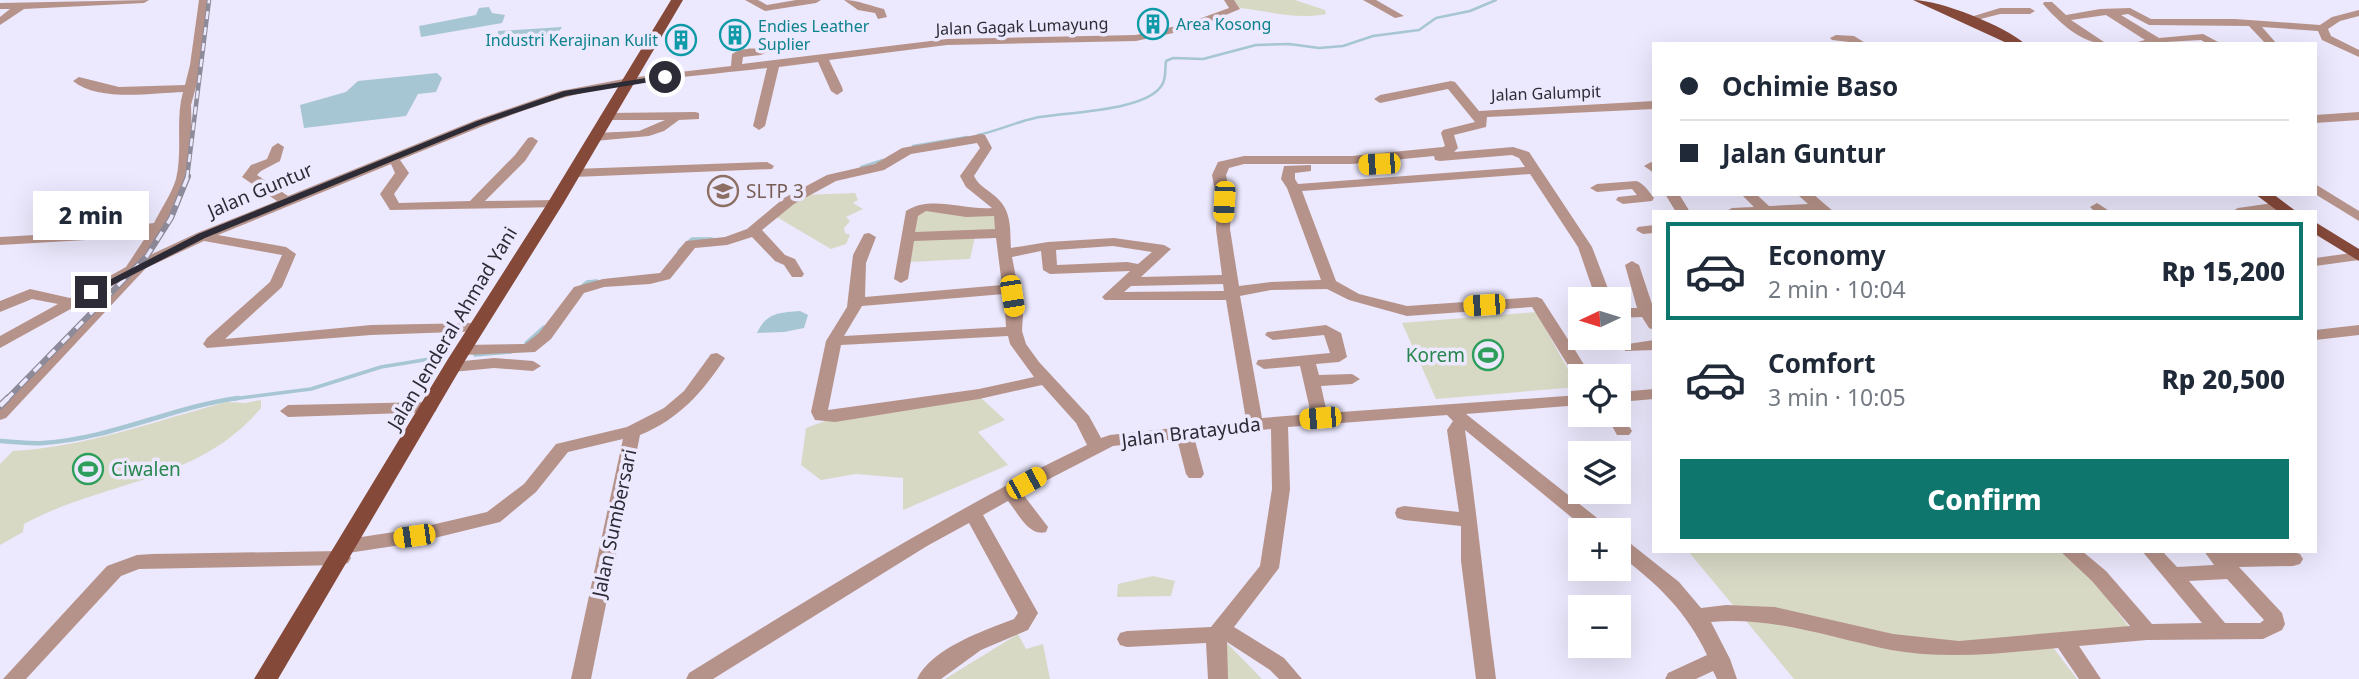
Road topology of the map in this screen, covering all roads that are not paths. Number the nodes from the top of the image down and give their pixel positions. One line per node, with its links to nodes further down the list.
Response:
1 (144, 0): 11 (street)
2 (204, 0): 41 (street)
3 (677, 0): 40 (main road, Jalan Jenderal Ahmad Yani)
4 (750, 0): 5 (street)
5 (816, 0)
6 (849, 0): 18 (street)
7 (1230, 0): 35 (street, Jalan Gagak Lumayung)
8 (1368, 0): 17 (street)
9 (1919, 0): 21 (main road)
10 (23, 4): 11 (street); 13 (street); 22 (street)
11 (60, 4): 20 (street)
12 (2048, 4): 19 (street)
13 (0, 6)
14 (2030, 11): 21 (street)
15 (2109, 11): 19 (street); 23 (street); 29 (street)
16 (2359, 13): 24 (street)
17 (1399, 16)
18 (882, 17)
19 (2062, 17): 28 (street)
20 (50, 18)
21 (1969, 19): 27 (main road)
22 (0, 22)
23 (2252, 23): 24 (street); 32 (street)
24 (2322, 28): 34 (street)
25 (1836, 37): 26 (street)
26 (1858, 42)
27 (2017, 42)
28 (2098, 42)
29 (2156, 42)
30 (2165, 42): 31 (street)
31 (2213, 42)
32 (2271, 42)
33 (761, 52): 38 (street)
34 (2358, 54): 36 (street)
35 (822, 58): 37 (street, Jalan Gagak Lumayung); 42 (street)
36 (2343, 60)
37 (774, 65): 38 (street, Jalan Gagak Lumayung); 51 (street)
38 (736, 69): 40 (street, Jalan Gagak Lumayung)
39 (79, 81): 41 (street)
40 (629, 82): 49 (main road, Jalan Jenderal Ahmad Yani); 55 (street, Jalan Guntur)
41 (188, 88): 75 (street)
42 (837, 91)
43 (1380, 99): 47 (street)
44 (1652, 105): 47 (street, Jalan Galumpit)
45 (676, 116): 46 (street); 49 (street); 52 (street)
46 (695, 116)
47 (1479, 116): 96 (street, Jalan Galumpit)
48 (2359, 116): 50 (street)
49 (608, 117): 52 (main road, Jalan Jenderal Ahmad Yani)
50 (2317, 119)
51 (759, 126)
52 (595, 137): 58 (main road, Jalan Jenderal Ahmad Yani)
53 (532, 141): 69 (street)
54 (278, 147): 66 (street)
55 (395, 161): 66 (street, Jalan Guntur); 69 (street)
56 (767, 166): 58 (street)
57 (1532, 170): 59 (street); 59 (street); 95 (street)
58 (574, 173): 68 (main road, Jalan Jenderal Ahmad Yani)
59 (1294, 188): 94 (street)
60 (1597, 188): 61 (street)
61 (1647, 188): 67 (street)
62 (2317, 189): 74 (street)
63 (1750, 196): 71 (street)
64 (1806, 196): 72 (street)
65 (2265, 196): 70 (main road)
66 (286, 201): 79 (street, Jalan Guntur)
67 (1623, 201)
68 (555, 204): 69 (street); 103 (main road, Jalan Jenderal Ahmad Yani)
69 (474, 205)
70 (2285, 209)
71 (1765, 210): 72 (street)
72 (1824, 210)
73 (1001, 212): 77 (street); 78 (street); 81 (street)
74 (2359, 217)
75 (160, 226): 82 (street); 90 (street)
76 (2317, 229): 85 (main road)
77 (755, 230): 91 (street); 114 (street)
78 (1004, 233): 81 (street); 84 (street)
79 (202, 236): 86 (street, Jalan Guntur); 103 (street)
80 (869, 237): 98 (street)
81 (908, 237): 92 (street)
82 (0, 241)
83 (1048, 246): 84 (street); 89 (street); 89 (street)
84 (1005, 254): 97 (street)
85 (2359, 256): 87 (street)
86 (145, 262): 90 (street, Jalan Guntur); 128 (street)
87 (2317, 262)
88 (1632, 265): 102 (street)
89 (1139, 269): 93 (street)
90 (130, 271): 99 (street, Jalan Guntur)
91 (797, 274)
92 (901, 279)
93 (1126, 282): 96 (street); 96 (street)
94 (1330, 284): 96 (street); 111 (street)
95 (1600, 287)
96 (1232, 288): 132 (street)
97 (1011, 289): 98 (street); 105 (street)
98 (856, 302): 108 (street)
99 (72, 303): 100 (street); 109 (street, Jalan Guntur)
100 (0, 307)
101 (1631, 314): 102 (street)
102 (1651, 317)
103 (477, 328): 114 (main road, Jalan Jenderal Ahmad Yani)
104 (2359, 330): 106 (street)
105 (1014, 331): 108 (street); 120 (street)
106 (2323, 334)
107 (1273, 335): 116 (street)
108 (834, 341): 120 (street)
109 (0, 343)
110 (1652, 345): 113 (street)
111 (1565, 346): 112 (street); 118 (street)
112 (1568, 346)
113 (1632, 348)
114 (458, 358): 119 (street); 126 (main road, Jalan Jenderal Ahmad Yani)
115 (716, 358): 135 (street)
116 (1307, 360): 117 (street); 122 (street)
117 (1264, 364)
118 (1576, 364)
119 (533, 366)
120 (1046, 379): 137 (street)
121 (1352, 379): 122 (street)
122 (1311, 381): 130 (street)
123 (1652, 394): 124 (street)
124 (1631, 396)
125 (1568, 401): 129 (street, Jalan Bratayuda)
126 (429, 408): 127 (street); 145 (main road, Jalan Jenderal Ahmad Yani)
127 (288, 411)
128 (0, 414)
129 (1457, 415): 130 (street, Jalan Bratayuda); 142 (street); 143 (street)
130 (1320, 418): 131 (street, Jalan Bratayuda)
131 (1279, 422): 132 (street, Jalan Bratayuda); 153 (street)
132 (1255, 424): 136 (street, Jalan Bratayuda)
133 (1620, 427): 134 (street)
134 (1622, 431)
135 (630, 432): 145 (street, Jalan Sumbersari); 161 (street, Jalan Sumbersari)
136 (1184, 432): 137 (street, Jalan Bratayuda); 138 (street)
137 (1097, 448): 139 (street, Jalan Bratayuda)
138 (1195, 474)
139 (1011, 491): 140 (street, Jalan Bratayuda); 144 (street)
140 (972, 512): 162 (street, Jalan Bratayuda); 163 (street)
141 (1404, 513): 143 (street)
142 (1584, 518)
143 (1469, 520): 166 (street)
144 (1039, 527)
145 (344, 552): 159 (street, Jalan Sumbersari); 160 (main road, Jalan Jenderal Ahmad Yani)
146 (2071, 553): 154 (street)
147 (2153, 553): 151 (street)
148 (1631, 556): 152 (street)
149 (2293, 559): 150 (street)
150 (2222, 561): 151 (street); 155 (street)
151 (2172, 575): 155 (street)
152 (1699, 618): 157 (street); 158 (street)
153 (1219, 632): 156 (street); 164 (street); 165 (street)
154 (2147, 632): 155 (street); 157 (street)
155 (2220, 632)
156 (1127, 639)
157 (2063, 640): 168 (street)
158 (1723, 669): 167 (street)
159 (13, 679)
160 (266, 679)
161 (581, 679)
162 (696, 679)
163 (927, 679)
164 (1219, 679)
165 (1292, 679)
166 (1486, 679)
167 (1675, 679)
168 (2091, 679)

